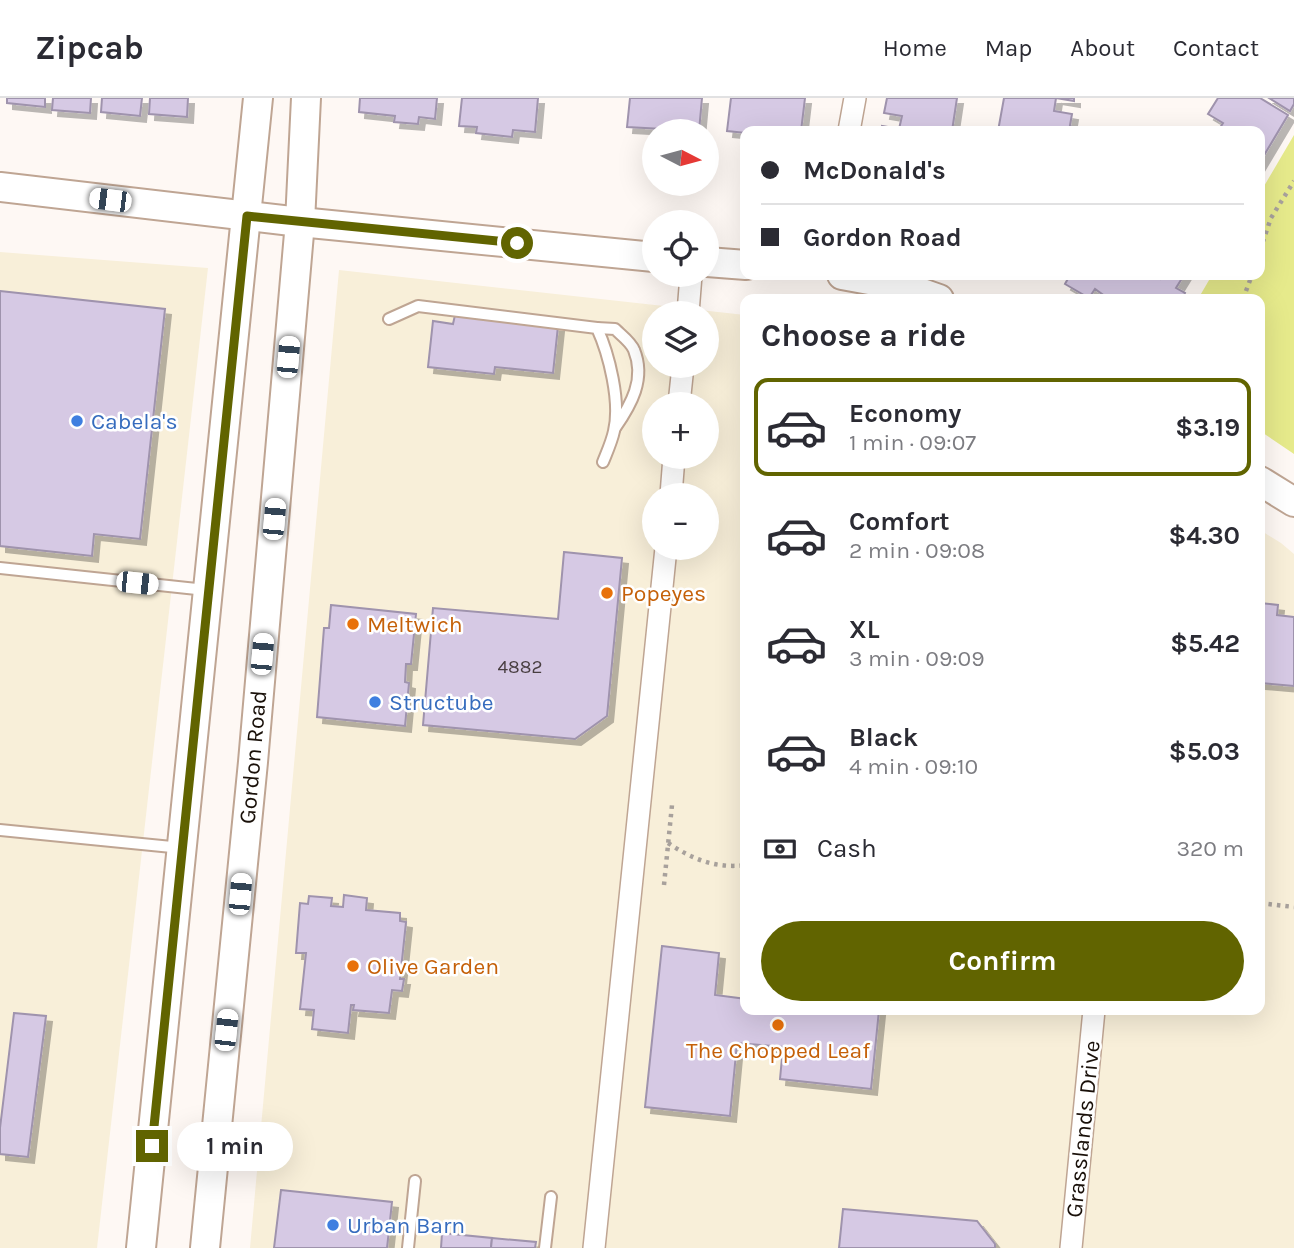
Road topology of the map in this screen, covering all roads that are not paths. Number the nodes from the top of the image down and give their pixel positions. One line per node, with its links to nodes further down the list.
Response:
1 (258, 98): 6 (main road)
2 (306, 98): 7 (main road, Gordon Road)
3 (855, 98): 4 (street)
4 (850, 126)
5 (0, 187): 6 (main road)
6 (247, 216): 7 (main road); 21 (main road)
7 (300, 222): 8 (main road); 28 (main road, Gordon Road)
8 (642, 256)
9 (719, 263): 10 (main road)
10 (740, 265)
11 (869, 280): 12 (main road)
12 (925, 294)
13 (389, 319): 14 (lane)
14 (597, 328): 15 (lane); 15 (lane)
15 (615, 428): 16 (lane)
16 (603, 462)
17 (1265, 484): 18 (main road)
18 (1294, 502)
19 (665, 560): 31 (street)
20 (0, 568): 21 (lane)
21 (208, 590): 23 (main road)
22 (0, 830): 23 (lane)
23 (184, 848): 27 (main road)
24 (1094, 1015): 32 (street, Grasslands Drive)
25 (415, 1181): 29 (lane)
26 (551, 1197): 30 (lane)
27 (141, 1248)
28 (205, 1248)
29 (408, 1248)
30 (545, 1248)
31 (594, 1248)
32 (1071, 1248)

